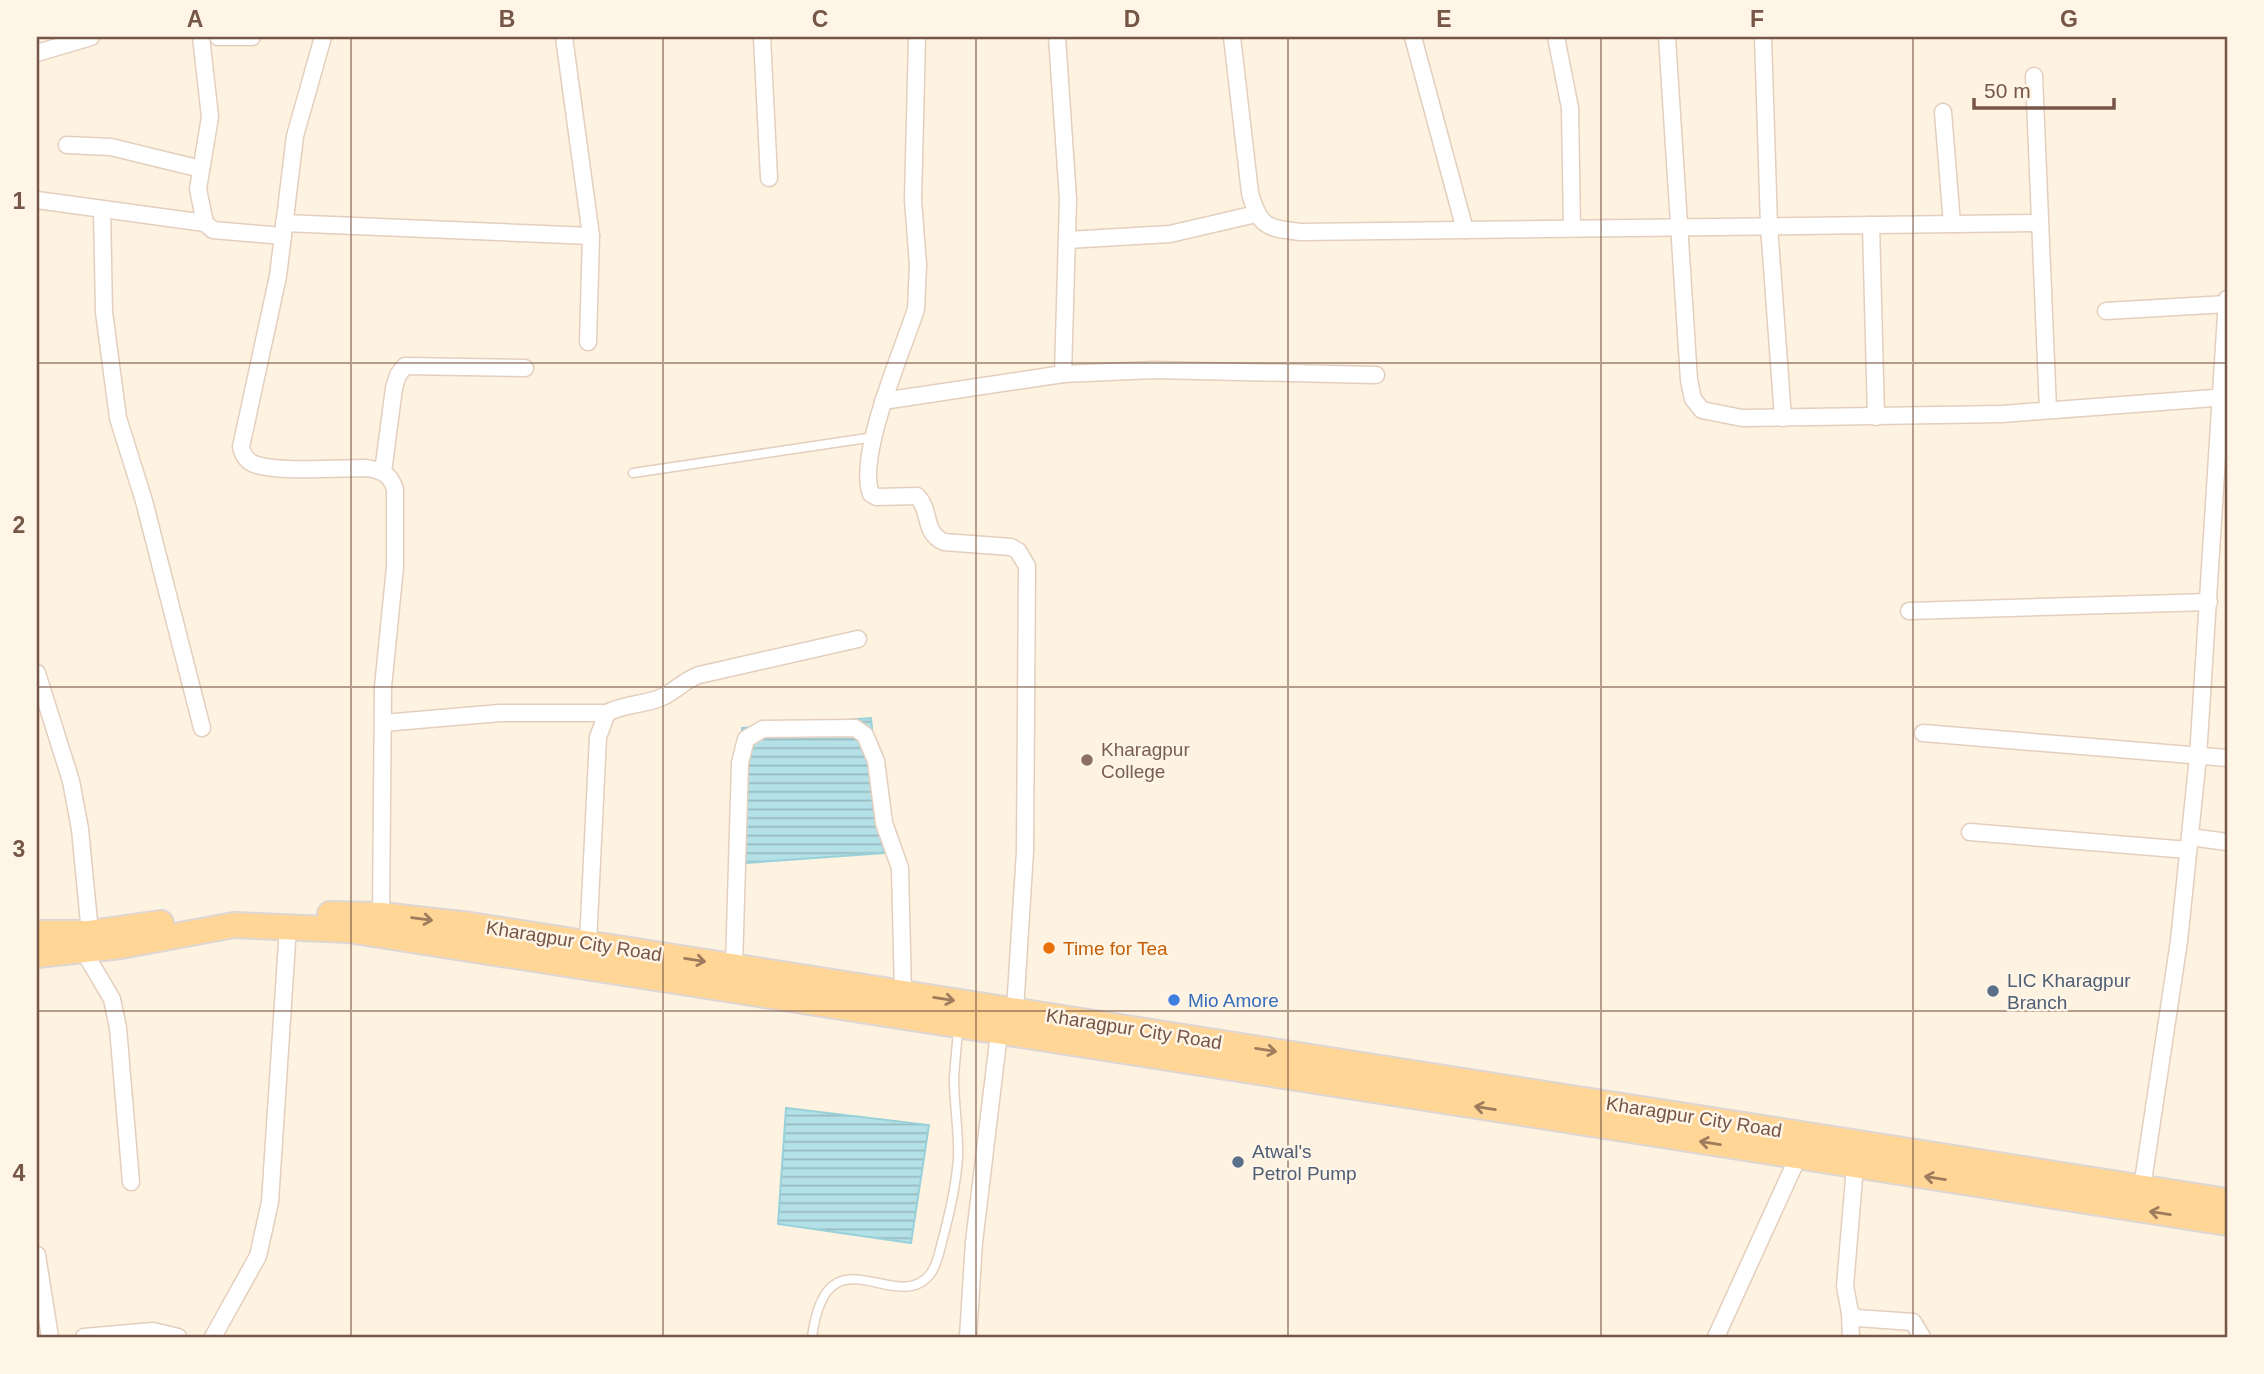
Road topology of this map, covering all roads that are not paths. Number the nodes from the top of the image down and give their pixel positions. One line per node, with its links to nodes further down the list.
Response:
1 (91, 37): 15 (street)
2 (201, 37): 20 (street)
3 (218, 37): 4 (street)
4 (252, 37)
5 (323, 37): 32 (street)
6 (564, 37): 34 (street)
7 (762, 37): 21 (street)
8 (917, 37): 43 (street)
9 (1057, 37): 35 (street)
10 (1232, 37): 24 (street)
11 (1413, 37): 33 (street)
12 (1556, 37): 31 (street)
13 (1667, 37): 30 (street)
14 (1763, 37): 29 (street)
15 (62, 41): 16 (street)
16 (37, 53)
17 (2034, 76): 26 (street)
18 (1943, 112): 27 (street)
19 (67, 145): 20 (street)
20 (201, 169): 25 (street)
21 (769, 178)
22 (37, 200): 23 (street)
23 (102, 209): 25 (street); 58 (street)
24 (1256, 214): 33 (street); 35 (street)
25 (205, 223): 32 (street)
26 (2039, 223): 27 (street); 44 (street)
27 (1952, 224): 28 (street)
28 (1871, 225): 29 (street); 45 (street)
29 (1769, 226): 30 (street); 46 (street)
30 (1679, 227): 31 (street); 46 (street)
31 (1572, 228): 33 (street)
32 (284, 229): 34 (street); 48 (street)
33 (1465, 230)
34 (591, 236): 38 (street)
35 (1067, 240): 40 (street)
36 (2227, 302): 37 (street); 42 (street)
37 (2106, 311)
38 (588, 342)
39 (525, 368): 48 (street)
40 (1063, 374): 41 (street); 43 (street)
41 (1376, 374)
42 (2225, 397): 44 (street); 50 (street)
43 (883, 401): 47 (street)
44 (2048, 410): 45 (street)
45 (1876, 416): 46 (street)
46 (1783, 418)
47 (874, 437): 49 (lane); 73 (street)
48 (383, 471): 57 (street)
49 (632, 473)
50 (2221, 503): 52 (street)
51 (2227, 585): 52 (street)
52 (2210, 594): 53 (street); 60 (street)
53 (1909, 611)
54 (858, 639): 56 (street)
55 (37, 673): 68 (street)
56 (607, 713): 57 (street); 69 (street)
57 (383, 723): 65 (street)
58 (202, 728)
59 (1923, 733): 60 (street)
60 (2198, 757): 61 (street); 64 (street)
61 (2227, 758)
62 (1970, 832): 64 (street)
63 (2227, 842): 64 (street)
64 (2189, 844): 79 (street)
65 (380, 915): 68 (main road, Kharagpur City Road); 69 (main road, Kharagpur City Road, one-way to 69)
66 (288, 927): 68 (main road); 74 (main road); 87 (street)
67 (37, 933): 68 (main road, Kharagpur City Road)
68 (86, 941): 70 (main road); 78 (street)
69 (588, 943): 71 (main road, Kharagpur City Road, one-way to 71)
70 (37, 954)
71 (734, 966): 72 (main road, Kharagpur City Road); 72 (street)
72 (903, 993): 73 (main road, Kharagpur City Road, one-way to 73)
73 (1015, 1010): 79 (main road, Kharagpur City Road, one-way to 79)
74 (958, 1026): 75 (main road); 88 (lane)
75 (999, 1033): 76 (main road, one-way to 75); 89 (street)
76 (1798, 1157): 77 (main road); 90 (street)
77 (1855, 1166): 81 (main road, one-way to 77); 83 (street)
78 (131, 1182)
79 (2142, 1188): 80 (main road, Kharagpur City Road)
80 (2227, 1201)
81 (2227, 1223)
82 (37, 1255): 84 (street)
83 (1850, 1313): 91 (street); 92 (street)
84 (50, 1337)
85 (84, 1337): 86 (street)
86 (178, 1337)
87 (213, 1337)
88 (812, 1337)
89 (968, 1337)
90 (1716, 1337)
91 (1851, 1337)
92 (1922, 1337)

